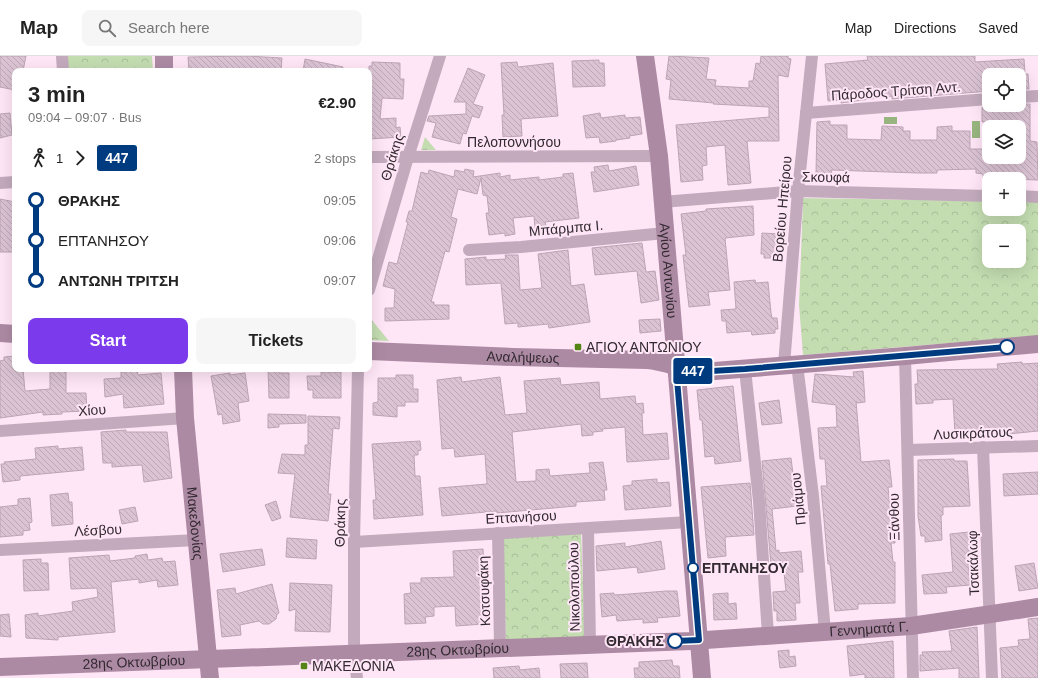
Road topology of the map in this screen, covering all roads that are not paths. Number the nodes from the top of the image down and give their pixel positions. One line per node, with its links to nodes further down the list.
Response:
1 (62, 56): 6 (street)
2 (164, 56): 7 (street)
3 (440, 56): 14 (street, Θράκης)
4 (645, 56): 12 (street, Αγίου Αντωνίου)
5 (812, 56): 11 (street, Βορείου Ηπείρου)
6 (63, 68)
7 (164, 68)
8 (1038, 96): 9 (street)
9 (1026, 97)
10 (982, 100): 11 (street, Πάροδος Τρίτση Αντ.)
11 (806, 113): 17 (street, Βορείου Ηπείρου)
12 (659, 156): 14 (street, Πελοποννήσου); 21 (street, Αγίου Αντωνίου)
13 (372, 157): 14 (street, Πελοποννήσου)
14 (408, 157): 24 (street, Θράκης)
15 (12, 182): 16 (street)
16 (0, 183)
17 (798, 191): 18 (street, Σκουφά); 21 (street, Σκουφά); 30 (street, Βορείου Ηπείρου)
18 (982, 196)
19 (1026, 196): 20 (street)
20 (1038, 197)
21 (662, 202): 22 (street, Αγίου Αντωνίου)
22 (665, 234): 23 (street, Μπάρμπα Ι.); 31 (street, Αγίου Αντωνίου)
23 (470, 250)
24 (372, 280)
25 (0, 333): 26 (street)
26 (12, 334)
27 (1038, 344): 29 (street, Αναλήψεως)
28 (372, 351): 31 (street, Αναλήψεως)
29 (905, 356): 30 (street, Αναλήψεως); 39 (street, Ξάνθου)
30 (791, 364): 32 (street, Αναλήψεως); 49 (street, Πριάμου)
31 (676, 367): 32 (street, Αναλήψεως); 40 (street, Αγίου Αντωνίου)
32 (745, 369): 50 (street)
33 (183, 372): 35 (street, Μακεδονίας)
34 (358, 372): 44 (street, Θράκης)
35 (185, 418): 36 (street, Χίου); 43 (street, Μακεδονίας)
36 (0, 431)
37 (982, 446): 38 (street, Λυσικράτους); 39 (street, Λυσικράτους); 47 (street, Τσακάλωφ)
38 (1038, 446)
39 (908, 450): 48 (street, Ξάνθου)
40 (689, 522): 41 (street, Επτανήσου); 51 (street, Αγίου Αντωνίου)
41 (588, 528): 42 (street, Επτανήσου); 52 (street, Νικολοπούλου)
42 (498, 534): 44 (street, Επτανήσου); 53 (street, Κοτσυφάκη)
43 (197, 540): 45 (street, Λέσβου); 55 (street, Μακεδονίας)
44 (354, 542): 54 (street, Θράκης)
45 (0, 550)
46 (1038, 607): 47 (street, Γεννηματά Γ.)
47 (989, 614): 48 (street, Γεννηματά Γ.); 61 (street, Τσακάλωφ)
48 (911, 626): 49 (street, Γεννηματά Γ.); 60 (street, Ξάνθου)
49 (825, 632): 50 (street, Γεννηματά Γ.)
50 (768, 635): 51 (street, Γεννηματά Γ.)
51 (699, 640): 52 (street, 28ης Οκτωβρίου); 59 (street, Αγίου Αντωνίου)
52 (590, 644): 53 (street, 28ης Οκτωβρίου)
53 (500, 647): 54 (street, 28ης Οκτωβρίου)
54 (354, 654): 55 (street, 28ης Οκτωβρίου); 58 (street, Θράκης)
55 (208, 658): 56 (street, 28ης Οκτωβρίου); 57 (street, Μακεδονίας)
56 (0, 666)
57 (210, 678)
58 (357, 678)
59 (702, 678)
60 (913, 678)
61 (992, 678)

